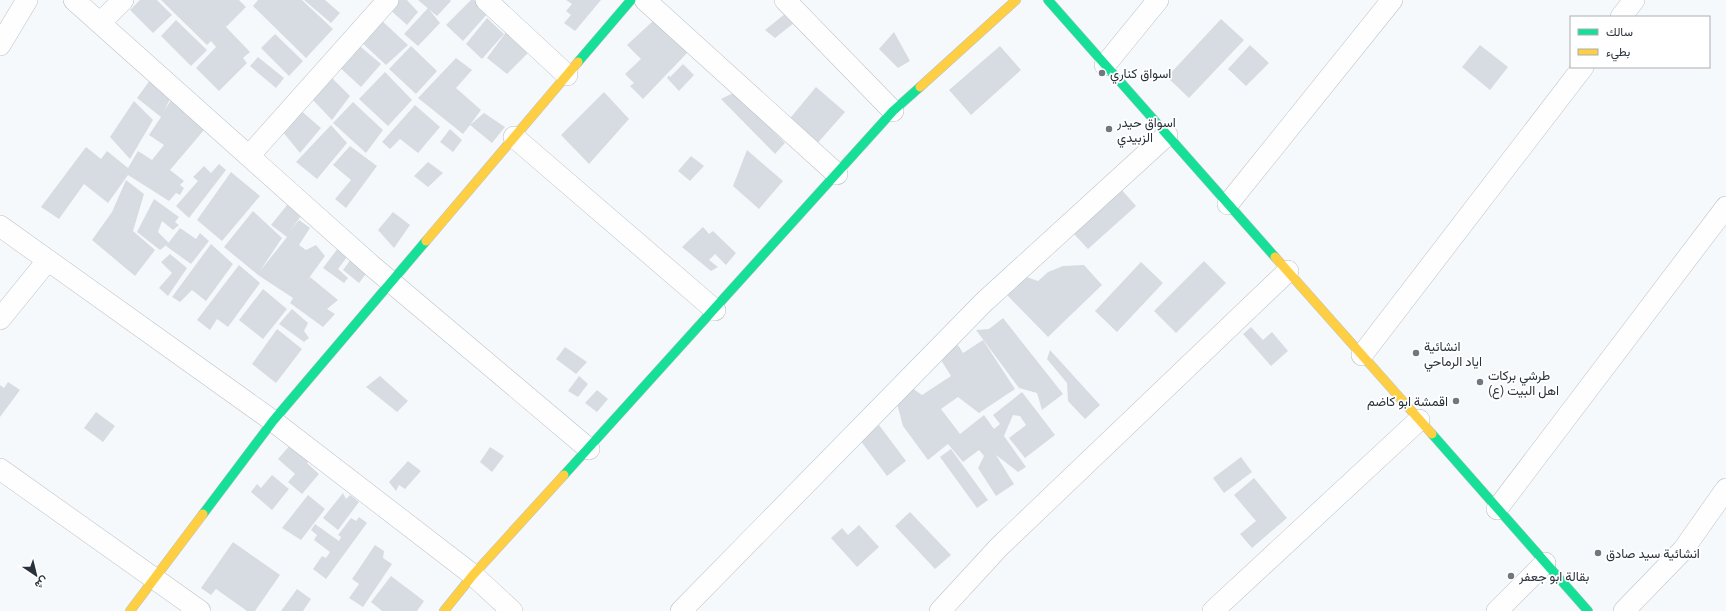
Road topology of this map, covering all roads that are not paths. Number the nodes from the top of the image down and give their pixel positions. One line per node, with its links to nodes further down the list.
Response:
1 (26, 0): 16 (street)
2 (74, 0): 15 (street)
3 (124, 0): 15 (street)
4 (388, 0): 23 (street)
5 (486, 0): 19 (street)
6 (631, 0): 19 (street)
7 (645, 0): 24 (street)
8 (785, 0): 20 (street)
9 (1016, 0): 20 (street)
10 (1048, 0): 17 (street)
11 (1158, 0): 17 (street)
12 (1392, 0): 25 (street)
13 (1634, 0): 14 (street)
14 (1622, 16)
15 (100, 23): 23 (street)
16 (0, 45)
17 (1105, 65): 21 (street)
18 (1582, 68): 33 (street)
19 (567, 75): 22 (street)
20 (893, 111): 24 (street)
21 (1167, 135): 25 (street); 47 (street)
22 (514, 137): 30 (street); 31 (street)
23 (249, 156): 30 (street)
24 (837, 174): 31 (street)
25 (1228, 204): 29 (street)
26 (1726, 207): 39 (street)
27 (0, 226): 28 (street)
28 (48, 260): 32 (street); 35 (street)
29 (1288, 271): 33 (street); 48 (street)
30 (390, 282): 35 (street); 36 (street)
31 (715, 310): 36 (street)
32 (0, 318)
33 (1362, 355): 34 (street)
34 (1419, 420): 39 (street); 49 (street)
35 (273, 421): 41 (street); 42 (street)
36 (589, 449): 41 (street)
37 (0, 470): 42 (street)
38 (1726, 488): 52 (street)
39 (1497, 509): 40 (street)
40 (1545, 563): 50 (street); 51 (street)
41 (473, 575): 45 (street); 46 (street)
42 (154, 580): 43 (street); 44 (street)
43 (130, 611)
44 (200, 611)
45 (444, 611)
46 (512, 611)
47 (681, 611)
48 (940, 611)
49 (1213, 611)
50 (1497, 611)
51 (1588, 611)
52 (1624, 611)

